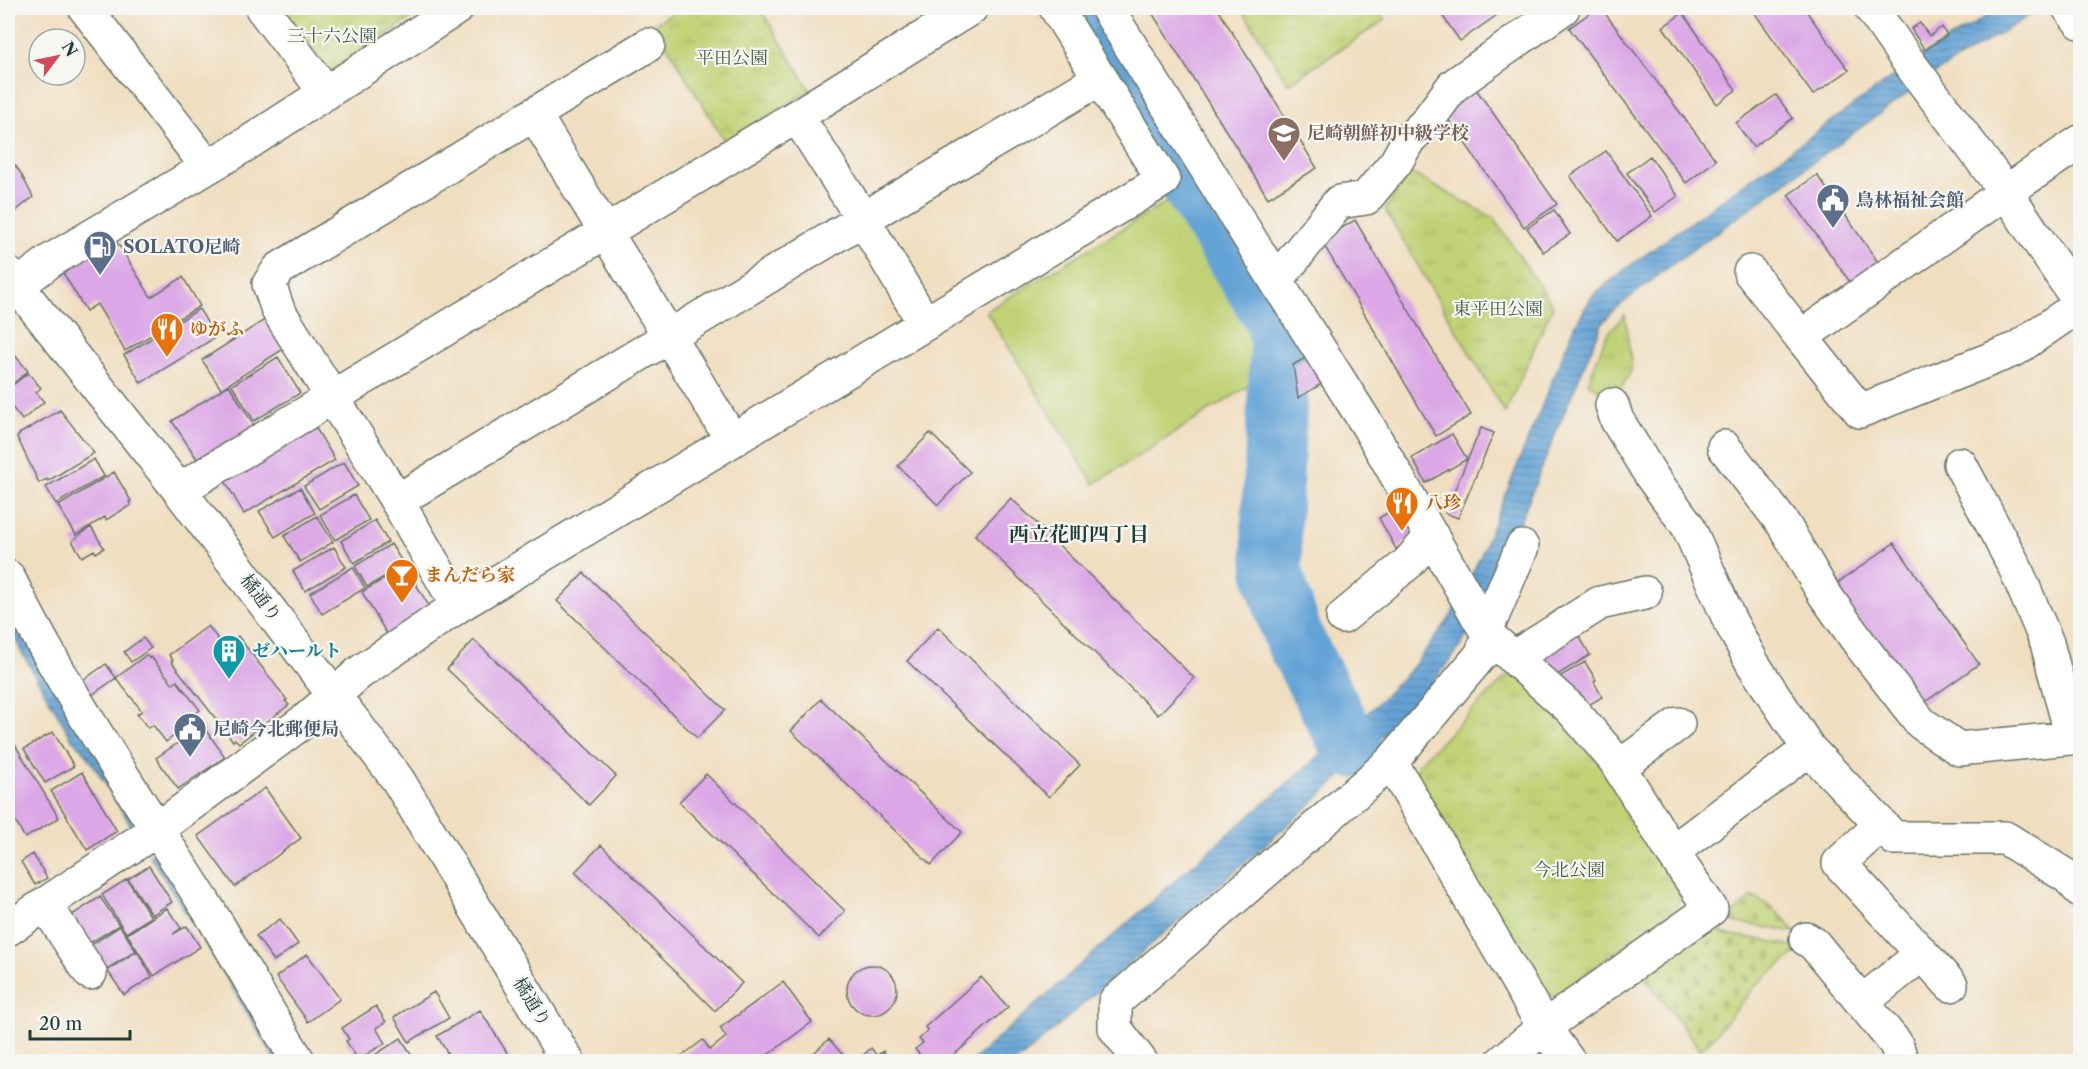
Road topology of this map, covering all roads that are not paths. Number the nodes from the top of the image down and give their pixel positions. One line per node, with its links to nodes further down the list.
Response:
1 (85, 8): 17 (street)
2 (262, 8): 13 (street)
3 (971, 8): 15 (street)
4 (1056, 8): 12 (street)
5 (1107, 8): 22 (street)
6 (1563, 8): 22 (street)
7 (1872, 8): 18 (street)
8 (2069, 8): 10 (street)
9 (442, 12): 13 (street)
10 (2080, 22)
11 (648, 45): 14 (street)
12 (1101, 78): 19 (street); 25 (street)
13 (326, 93): 17 (street)
14 (534, 114): 20 (street); 28 (street)
15 (797, 116): 19 (street); 20 (street)
16 (2080, 142): 18 (street)
17 (205, 168): 23 (street)
18 (2006, 192): 24 (street); 27 (street)
19 (863, 219): 25 (street); 26 (street)
20 (605, 232): 26 (street); 28 (street)
21 (1750, 272): 27 (street)
22 (1276, 281): 35 (street)
23 (14, 290): 33 (street, 橘通り)
24 (2080, 304): 27 (street)
25 (925, 324): 30 (street)
26 (670, 336): 30 (street); 34 (street)
27 (1801, 337)
28 (332, 398): 33 (street); 34 (street)
29 (1612, 405): 47 (street)
30 (732, 440): 39 (street)
31 (1724, 447): 46 (street)
32 (1960, 464): 46 (street)
33 (179, 490): 44 (street, 橘通り)
34 (397, 501): 39 (street)
35 (1432, 536): 40 (street); 41 (street)
36 (1522, 547): 41 (street)
37 (8, 577): 42 (street)
38 (1645, 593): 43 (street)
39 (458, 606): 44 (street)
40 (1343, 617)
41 (1486, 631): 43 (street); 48 (street)
42 (18, 632): 51 (street)
43 (1513, 658): 49 (street)
44 (334, 695): 51 (street); 63 (street, 橘通り)
45 (1678, 724): 49 (street)
46 (2076, 737)
47 (1809, 748): 50 (street); 52 (street)
48 (1391, 762): 61 (street); 64 (street)
49 (1618, 766): 52 (street)
50 (1881, 825): 53 (street); 57 (street)
51 (156, 830): 54 (street); 62 (street)
52 (1672, 852): 61 (street)
53 (2080, 890)
54 (45, 904): 55 (street); 58 (street)
55 (8, 929)
56 (1806, 939): 60 (street)
57 (1922, 954): 59 (street); 60 (street)
58 (90, 973)
59 (1951, 985)
60 (1862, 1002): 67 (street)
61 (1544, 1028): 65 (street); 66 (street)
62 (299, 1062)
63 (567, 1062)
64 (1141, 1062)
65 (1502, 1062)
66 (1569, 1062)
67 (1902, 1062)

